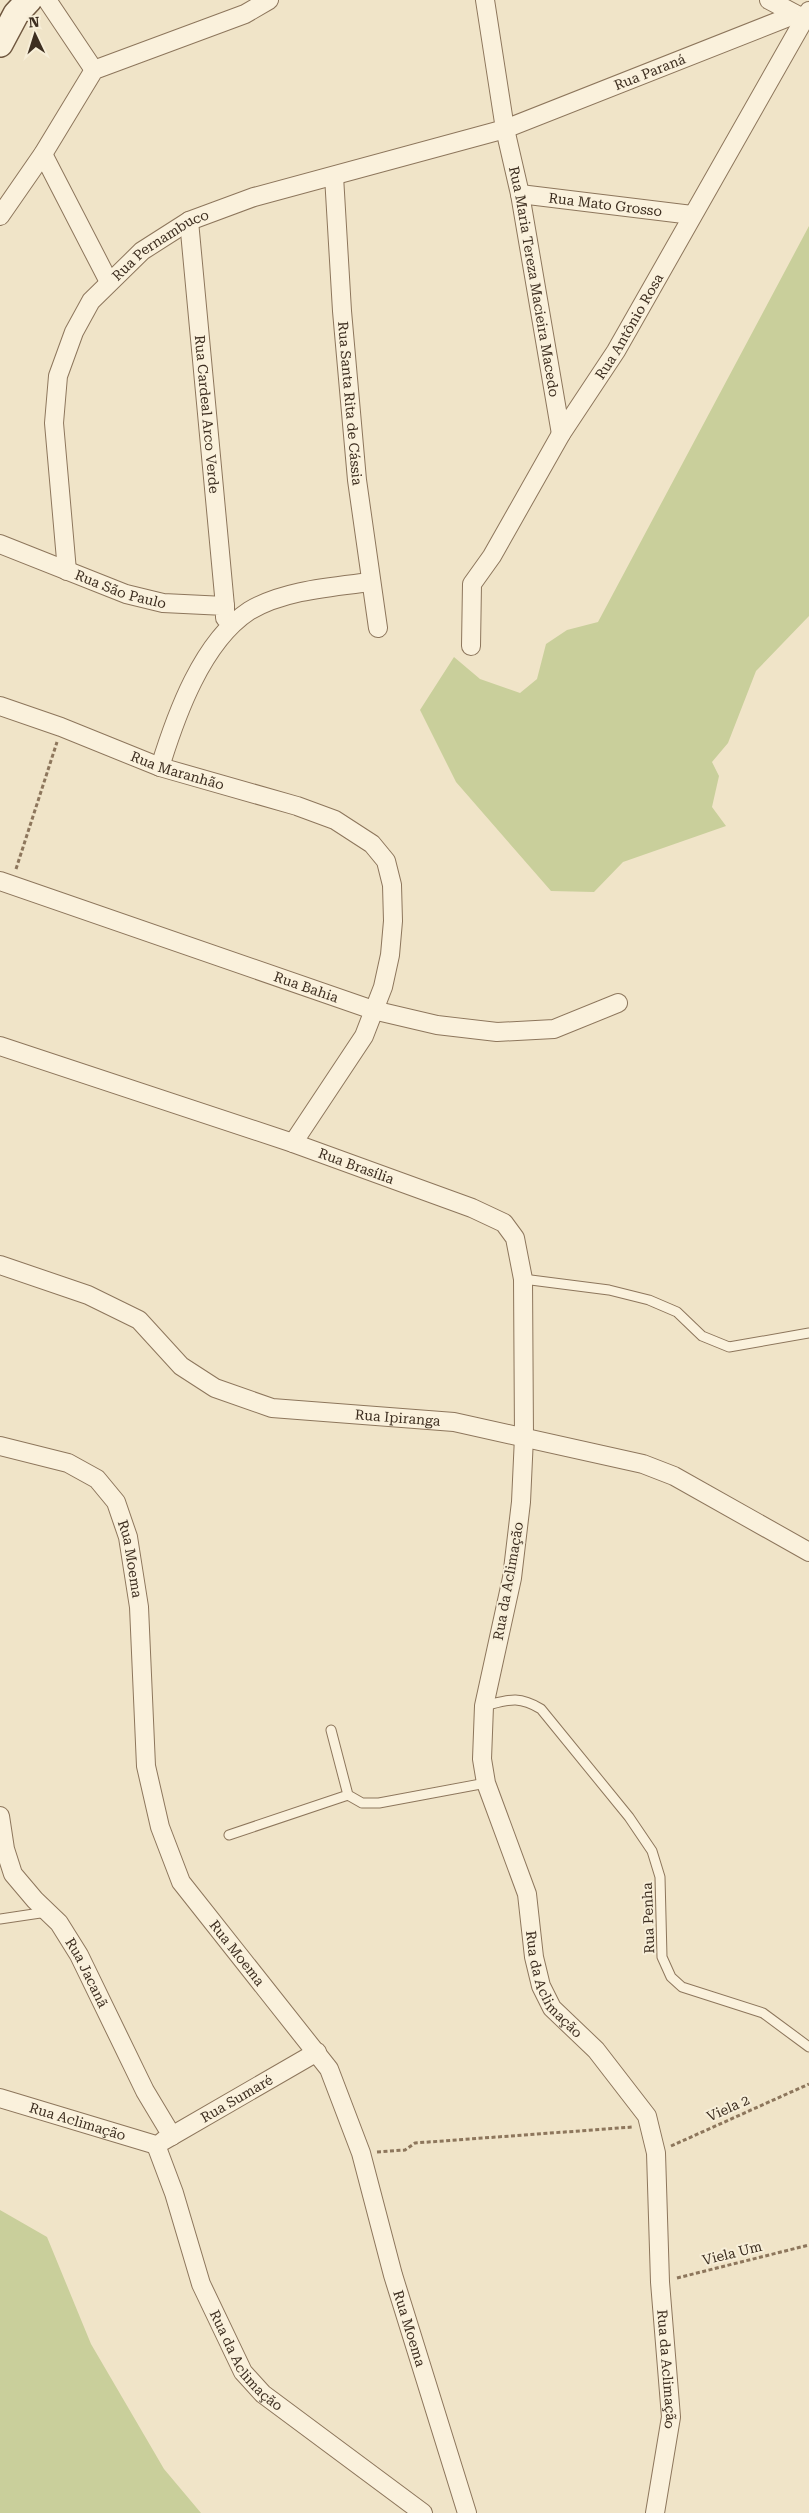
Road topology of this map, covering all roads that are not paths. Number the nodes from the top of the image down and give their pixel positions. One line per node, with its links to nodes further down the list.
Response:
1 (47, 0): 8 (street)
2 (269, 0): 8 (street)
3 (485, 0): 9 (street, Rua Maria Tereza Macieira Macedo)
4 (769, 0): 6 (street)
5 (15, 11): 7 (street)
6 (802, 15): 9 (street, Rua Paraná); 13 (street, Rua Antônio Rosa)
7 (0, 44)
8 (94, 70): 10 (street)
9 (505, 129): 11 (street, Rua Pernambuco); 12 (street, Rua Maria Tereza Macieira Macedo)
10 (43, 154): 14 (street); 16 (street)
11 (334, 176): 15 (street, Rua Pernambuco); 20 (street, Rua Santa Rita de Cássia)
12 (520, 194): 13 (street, Rua Mato Grosso); 17 (street, Rua Maria Tereza Macieira Macedo)
13 (692, 215): 17 (street, Rua Antônio Rosa)
14 (0, 216)
15 (189, 221): 16 (street, Rua Pernambuco); 21 (street, Rua Cardeal Arco Verde)
16 (109, 282): 19 (street, Rua Pernambuco)
17 (562, 434): 24 (street, Rua Antônio Rosa)
18 (0, 544): 19 (street, Rua São Paulo)
19 (68, 571): 21 (street, Rua São Paulo)
20 (371, 582): 22 (street, Rua Santa Rita de Cássia); 23 (street)
21 (225, 606): 23 (street)
22 (378, 628)
23 (226, 629): 26 (street)
24 (471, 646)
25 (0, 706): 26 (street, Rua Maranhão)
26 (160, 767): 29 (street, Rua Maranhão)
27 (4, 883): 29 (street, Rua Bahia)
28 (618, 1003): 29 (street, Rua Bahia)
29 (374, 1010): 31 (street)
30 (0, 1046): 31 (street, Rua Brasília)
31 (293, 1143): 33 (street, Rua Brasília)
32 (0, 1265): 35 (street, Rua Ipiranga)
33 (523, 1279): 34 (lane); 35 (street, Rua Brasília)
34 (809, 1333)
35 (524, 1436): 37 (street, Rua Ipiranga); 38 (street, Rua da Aclimação)
36 (0, 1446): 47 (street, Rua Moema)
37 (809, 1552)
38 (484, 1706): 40 (street, Rua da Aclimação); 46 (lane, Rua Penha)
39 (331, 1730): 41 (lane)
40 (486, 1783): 41 (lane); 53 (street, Rua da Aclimação)
41 (348, 1795): 43 (lane)
42 (0, 1816): 44 (street, Rua Jacanã)
43 (229, 1835)
44 (48, 1912): 45 (lane); 49 (street, Rua Jacanã)
45 (0, 1918)
46 (809, 2047)
47 (317, 2052): 49 (street, Rua Sumaré); 52 (street, Rua Moema)
48 (0, 2098): 50 (street, Rua Aclimação)
49 (172, 2136): 50 (street, Rua Sumaré)
50 (156, 2145): 51 (street, Rua da Aclimação)
51 (423, 2513)
52 (467, 2513)
53 (655, 2513)

